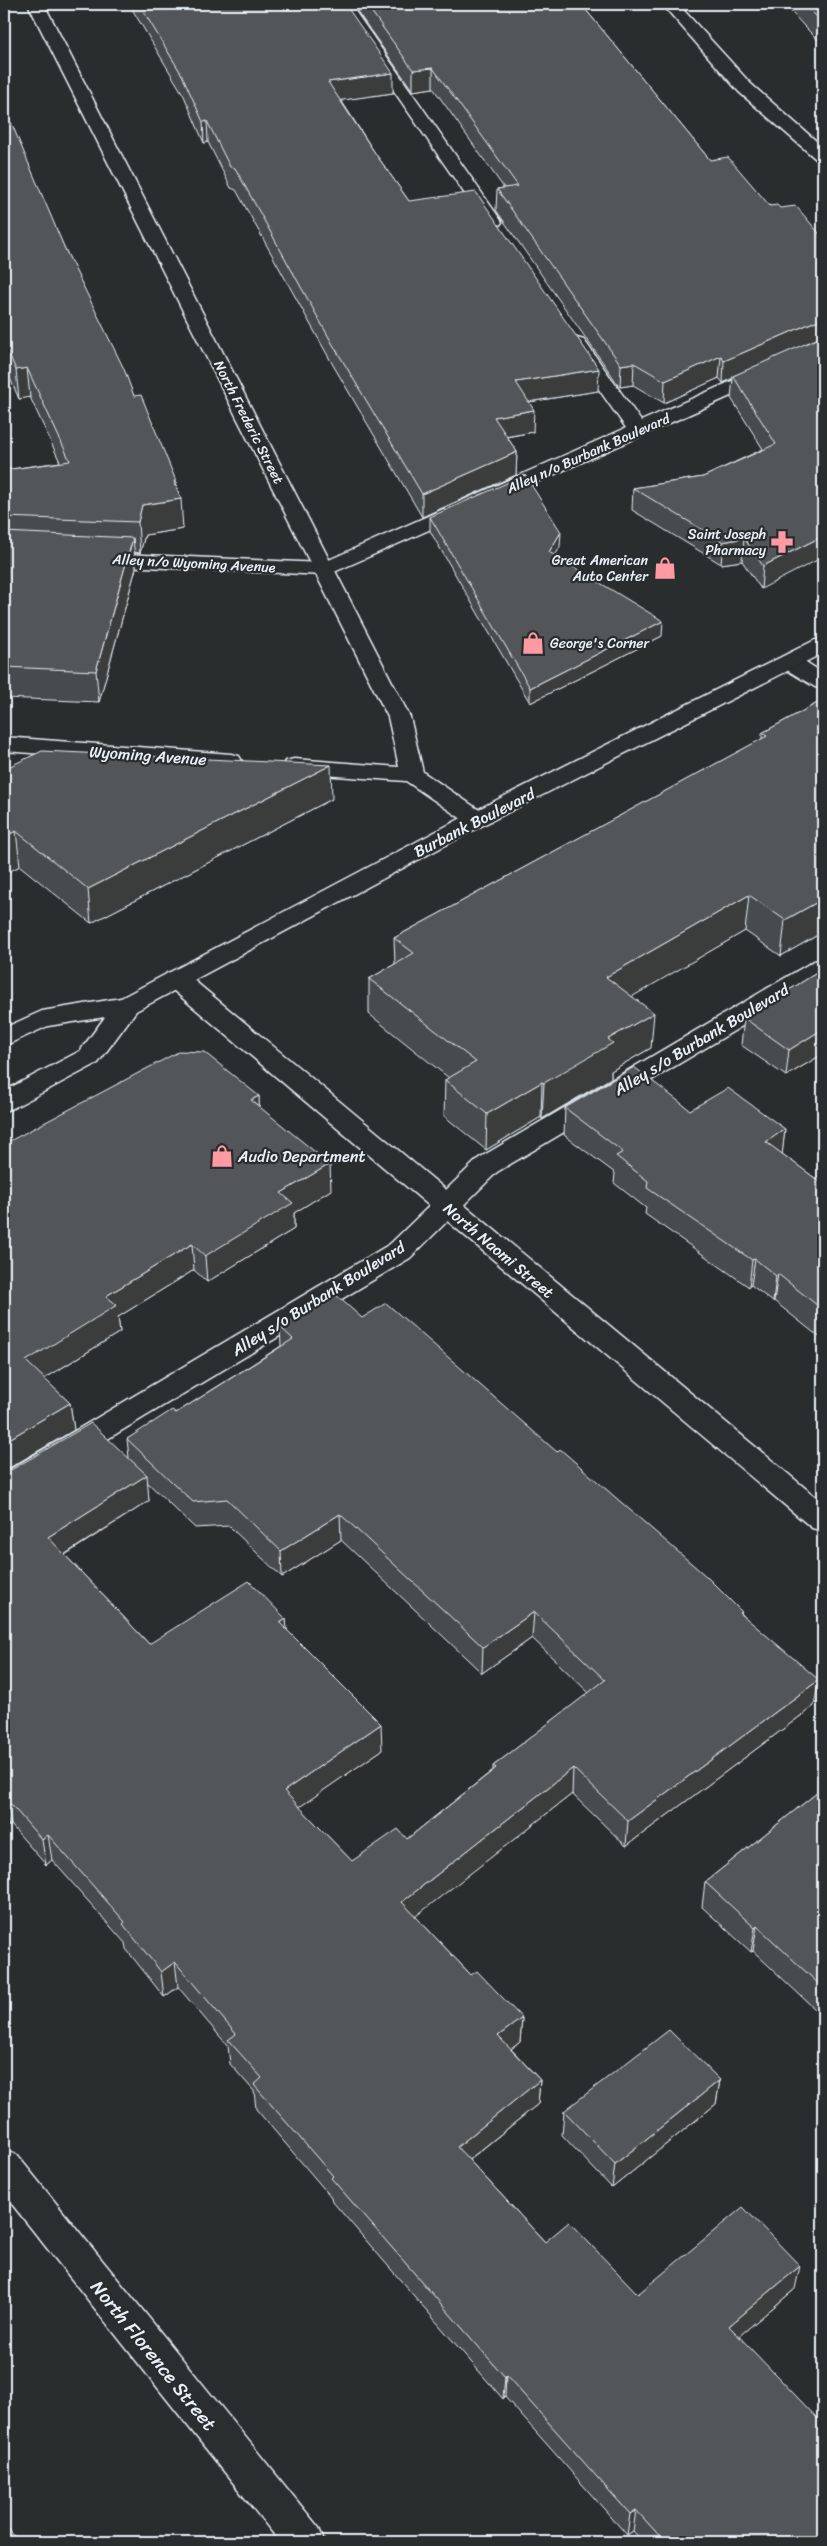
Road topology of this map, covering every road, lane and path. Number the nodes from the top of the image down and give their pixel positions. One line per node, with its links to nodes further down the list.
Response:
1 (36, 4): 10 (street, North Frederic Street)
2 (342, 4): 5 (street)
3 (670, 4): 4 (street)
4 (823, 156)
5 (501, 234)
6 (570, 332): 8 (street)
7 (823, 348): 8 (street, Alley n/o Burbank Boulevard)
8 (638, 431): 10 (street, Alley n/o Burbank Boulevard)
9 (82, 558): 10 (street, Alley n/o Wyoming Avenue)
10 (324, 569): 15 (street, North Frederic Street)
11 (823, 645): 12 (street, Burbank Boulevard)
12 (790, 662): 13 (street); 16 (street, Burbank Boulevard)
13 (823, 682)
14 (8, 746): 15 (street, Wyoming Avenue)
15 (412, 775): 16 (street)
16 (477, 819): 18 (street, Burbank Boulevard)
17 (823, 967): 22 (street, Alley s/o Burbank Boulevard)
18 (176, 979): 19 (street, Burbank Boulevard); 22 (street, North Naomi Street)
19 (127, 1005): 20 (street, Burbank Boulevard); 21 (street, Burbank Boulevard)
20 (4, 1038)
21 (4, 1102)
22 (446, 1206): 23 (street, Alley s/o Burbank Boulevard); 24 (street, North Naomi Street)
23 (4, 1487)
24 (823, 1520)
25 (4, 2167): 26 (street, North Florence Street)
26 (305, 2542)

